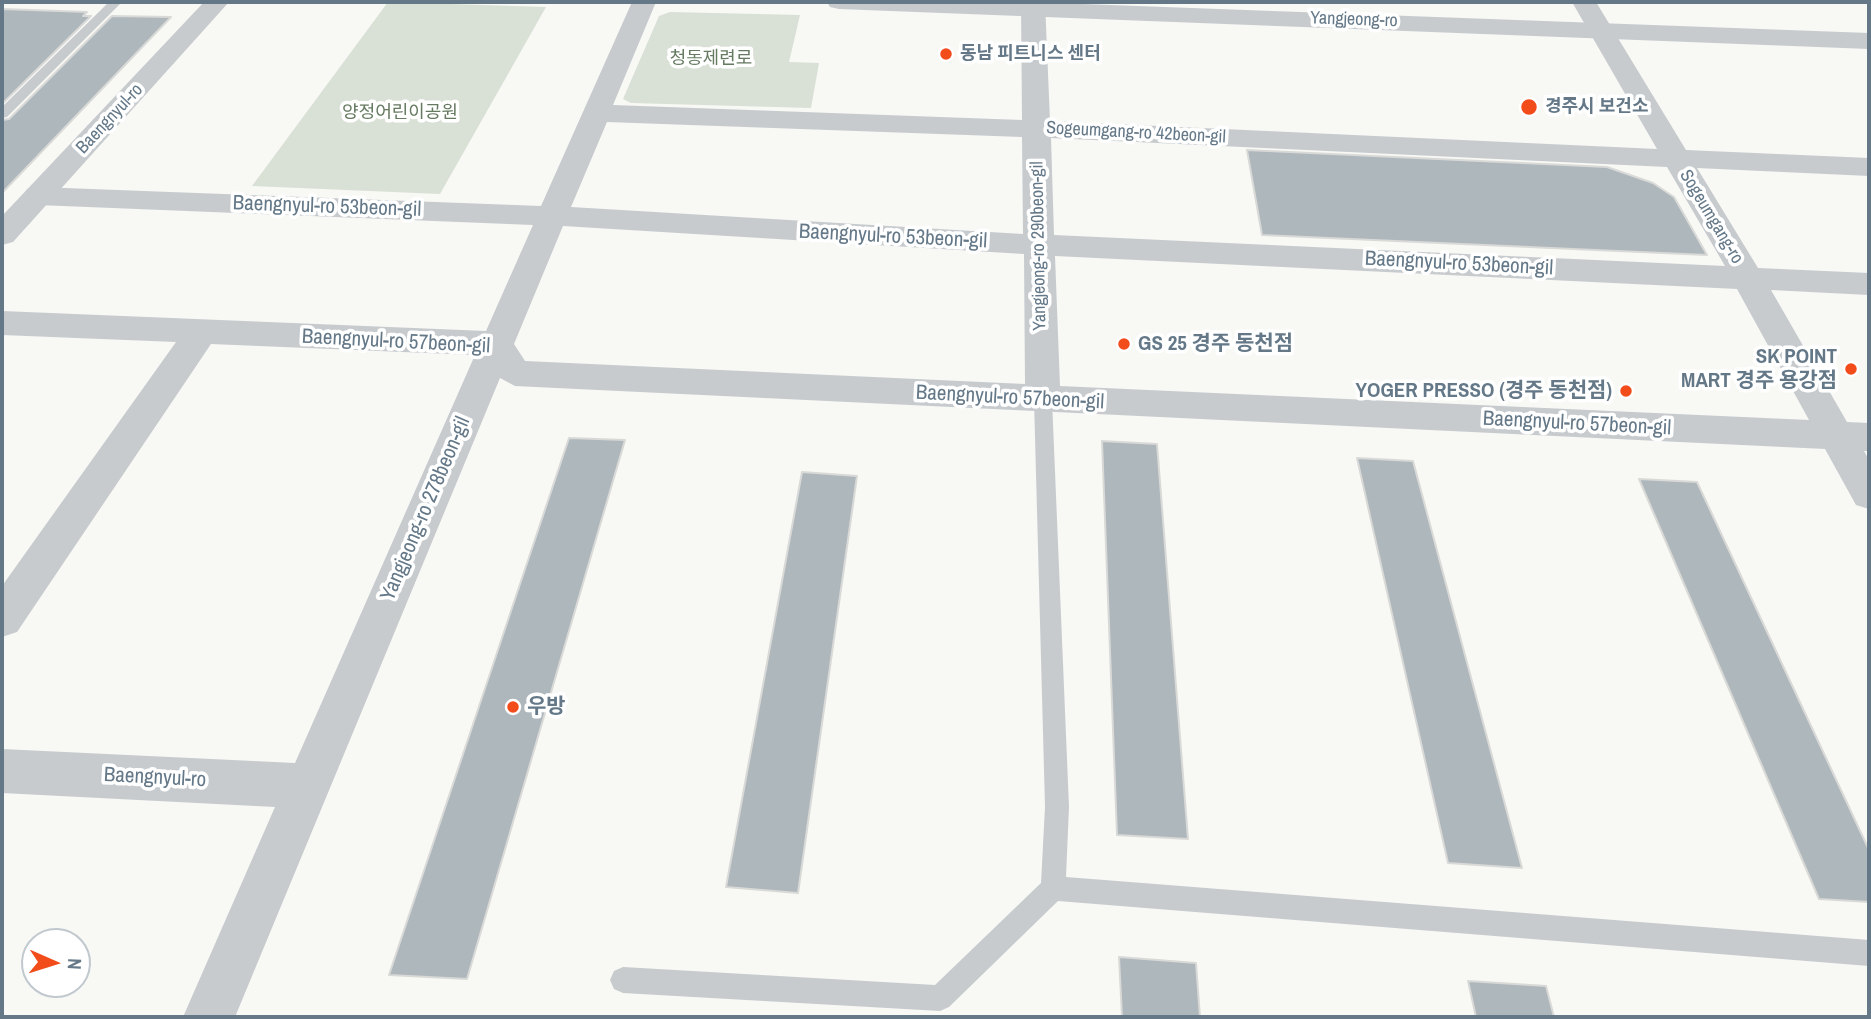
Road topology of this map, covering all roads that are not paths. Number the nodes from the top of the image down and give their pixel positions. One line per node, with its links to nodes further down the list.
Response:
1 (116, 2): 10 (lane)
2 (217, 2): 14 (street, Baengnyul-ro)
3 (644, 2): 9 (street, Yangjeong-ro 278beon-gil)
4 (839, 2): 6 (street, Yangjeong-ro)
5 (1584, 2): 7 (street, Sogeumgang-ro)
6 (1033, 5): 7 (street, Yangjeong-ro); 11 (street, Yangjeong-ro 290beon-gil)
7 (1600, 30): 8 (street, Yangjeong-ro); 12 (street, Sogeumgang-ro)
8 (1869, 41)
9 (597, 113): 11 (street, Sogeumgang-ro 42beon-gil); 15 (street, Yangjeong-ro 278beon-gil)
10 (2, 114)
11 (1036, 128): 12 (street, Sogeumgang-ro 42beon-gil); 17 (street, Yangjeong-ro 290beon-gil)
12 (1675, 158): 13 (street, Sogeumgang-ro 42beon-gil); 18 (street, Sogeumgang-ro)
13 (1869, 166)
14 (38, 196): 15 (street, Baengnyul-ro 53beon-gil); 16 (street, Baengnyul-ro)
15 (552, 216): 17 (street, Baengnyul-ro 53beon-gil); 22 (street, Yangjeong-ro 278beon-gil)
16 (2, 235)
17 (1039, 245): 18 (street, Baengnyul-ro 53beon-gil); 23 (street, Yangjeong-ro 290beon-gil)
18 (1748, 277): 19 (street, Baengnyul-ro 53beon-gil); 24 (street, Sogeumgang-ro)
19 (1869, 284)
20 (2, 323): 21 (street, Baengnyul-ro 57beon-gil)
21 (201, 334): 22 (street, Baengnyul-ro 57beon-gil); 26 (street)
22 (497, 344): 23 (street, Baengnyul-ro 57beon-gil); 28 (street, Yangjeong-ro 278beon-gil)
23 (1043, 400): 24 (street, Baengnyul-ro 57beon-gil); 29 (lane)
24 (1852, 436): 25 (street, Sogeumgang-ro)
25 (1869, 494)
26 (2, 619)
27 (2, 771): 28 (street, Baengnyul-ro)
28 (308, 786): 32 (street, Yangjeong-ro 278beon-gil)
29 (1053, 888): 30 (lane); 31 (lane)
30 (1869, 953)
31 (623, 980)
32 (209, 1017)

